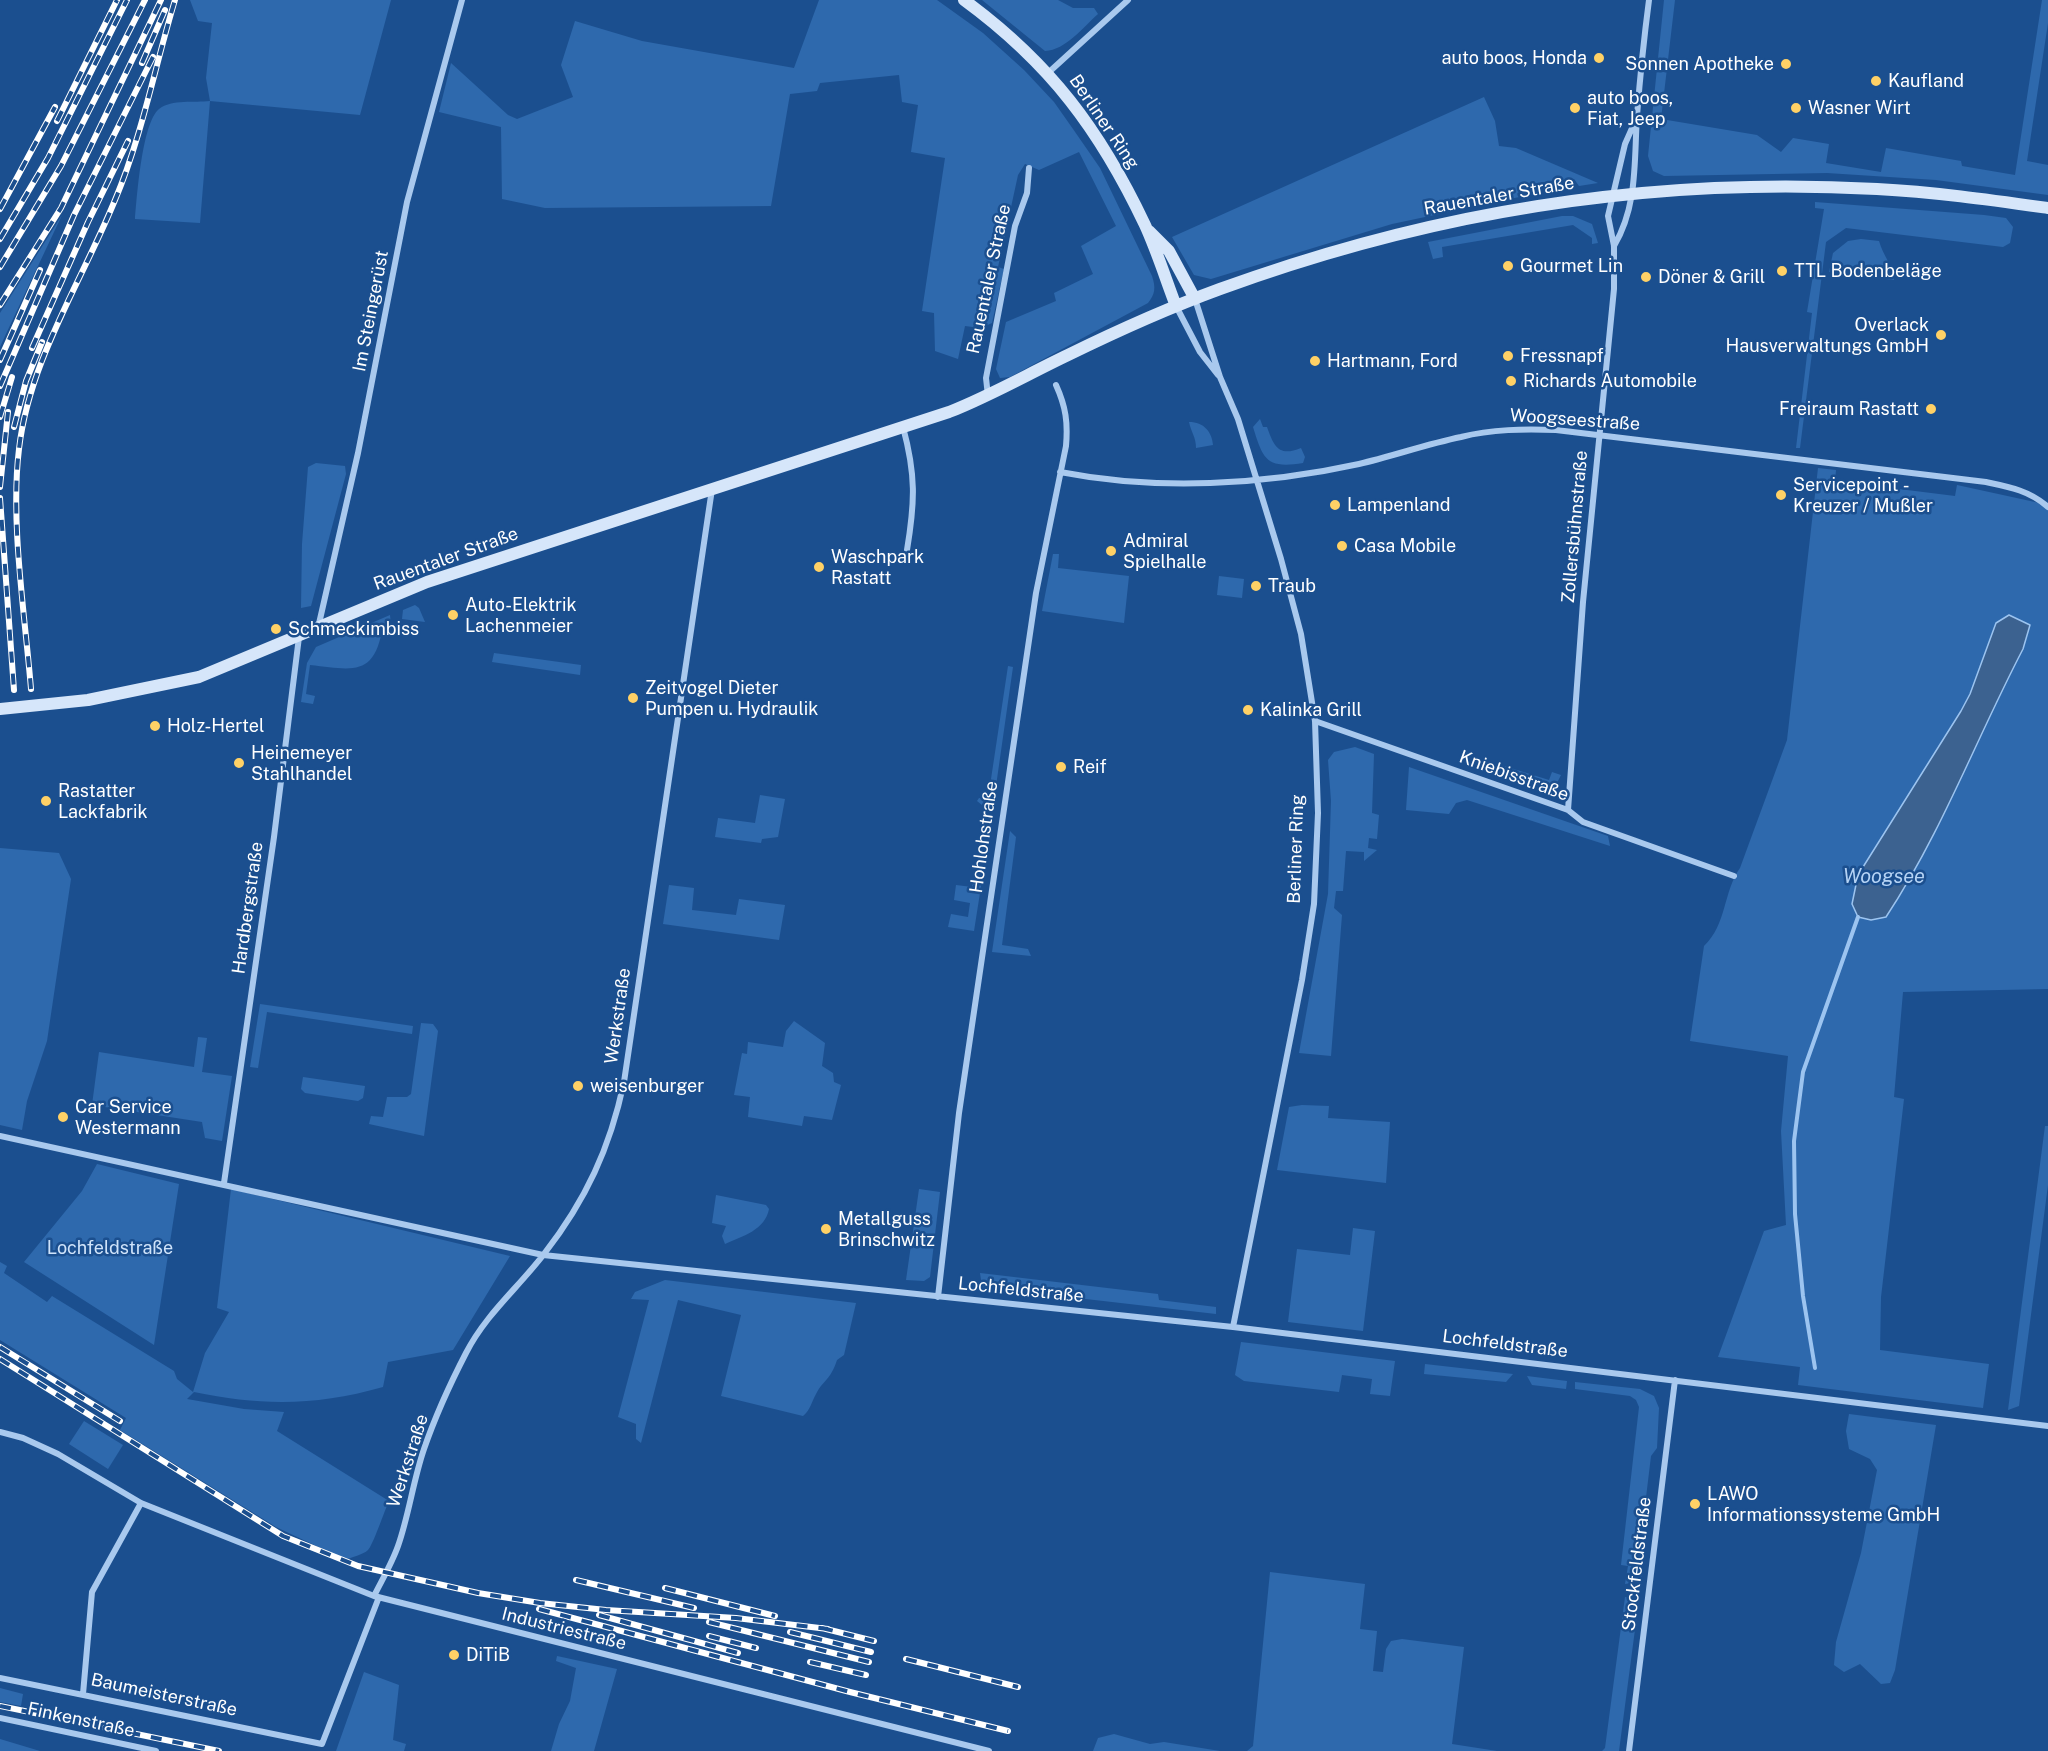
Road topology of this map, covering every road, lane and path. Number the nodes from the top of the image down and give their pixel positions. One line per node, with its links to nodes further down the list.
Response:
1 (462, 0): 25 (street, Im Steingerüst)
2 (964, 0): 5 (street, Berliner Ring)
3 (1128, 0): 5 (street)
4 (1649, 0): 6 (street)
5 (1048, 73): 11 (street, Berliner Ring)
6 (1637, 117): 8 (street); 9 (street)
7 (1029, 168): 17 (street, Rauentaler Straße)
8 (1633, 193): 9 (street, Rauentaler Straße); 10 (street, Rauentaler Straße); 12 (street, Zollersbühnstraße)
9 (1611, 195): 12 (street, Zollersbühnstraße); 13 (street, Rauentaler Straße)
10 (2048, 208)
11 (1146, 228): 13 (street, Berliner Ring); 14 (street, Berliner Ring)
12 (1614, 246): 19 (street, Zollersbühnstraße)
13 (1195, 299): 14 (street, Rauentaler Straße); 15 (street, Berliner Ring)
14 (1176, 306): 15 (street, Berliner Ring); 17 (street, Rauentaler Straße)
15 (1221, 377): 21 (street, Berliner Ring)
16 (1056, 385): 20 (street, Hohlohstraße)
17 (988, 397): 18 (street, Rauentaler Straße)
18 (903, 427): 22 (street, Rauentaler Straße); 24 (street)
19 (1598, 434): 21 (street, Woogseestraße); 23 (street, Woogseestraße); 29 (street, Zollersbühnstraße)
20 (1060, 472): 21 (street, Woogseestraße); 34 (street, Hohlohstraße)
21 (1257, 478): 28 (street, Berliner Ring)
22 (712, 489): 25 (street, Rauentaler Straße); 33 (street, Werkstraße)
23 (2048, 507)
24 (907, 550)
25 (317, 630): 26 (street, Rauentaler Straße)
26 (299, 638): 27 (street, Rauentaler Straße); 32 (street, Hardbergstraße)
27 (0, 709)
28 (1315, 721): 29 (street, Kniebisstraße); 35 (street, Berliner Ring)
29 (1568, 810): 30 (street, Kniebisstraße)
30 (1734, 876)
31 (0, 1136): 32 (street, Lochfeldstraße)
32 (224, 1183): 33 (street, Lochfeldstraße)
33 (543, 1255): 34 (street, Lochfeldstraße); 40 (street, Werkstraße)
34 (938, 1297): 35 (street, Lochfeldstraße)
35 (1233, 1327): 36 (street, Lochfeldstraße)
36 (1675, 1380): 37 (street, Lochfeldstraße); 47 (street, Stockfeldstraße)
37 (2048, 1426)
38 (0, 1432): 39 (street, Industriestraße)
39 (141, 1503): 40 (street, Industriestraße); 42 (street)
40 (377, 1596): 44 (street, Werkstraße); 46 (street, Industriestraße)
41 (0, 1678): 42 (street, Baumeisterstraße)
42 (83, 1694): 44 (street, Baumeisterstraße)
43 (0, 1718): 45 (street, Finkenstraße)
44 (322, 1744)
45 (156, 1751)
46 (989, 1751)
47 (1629, 1751)

